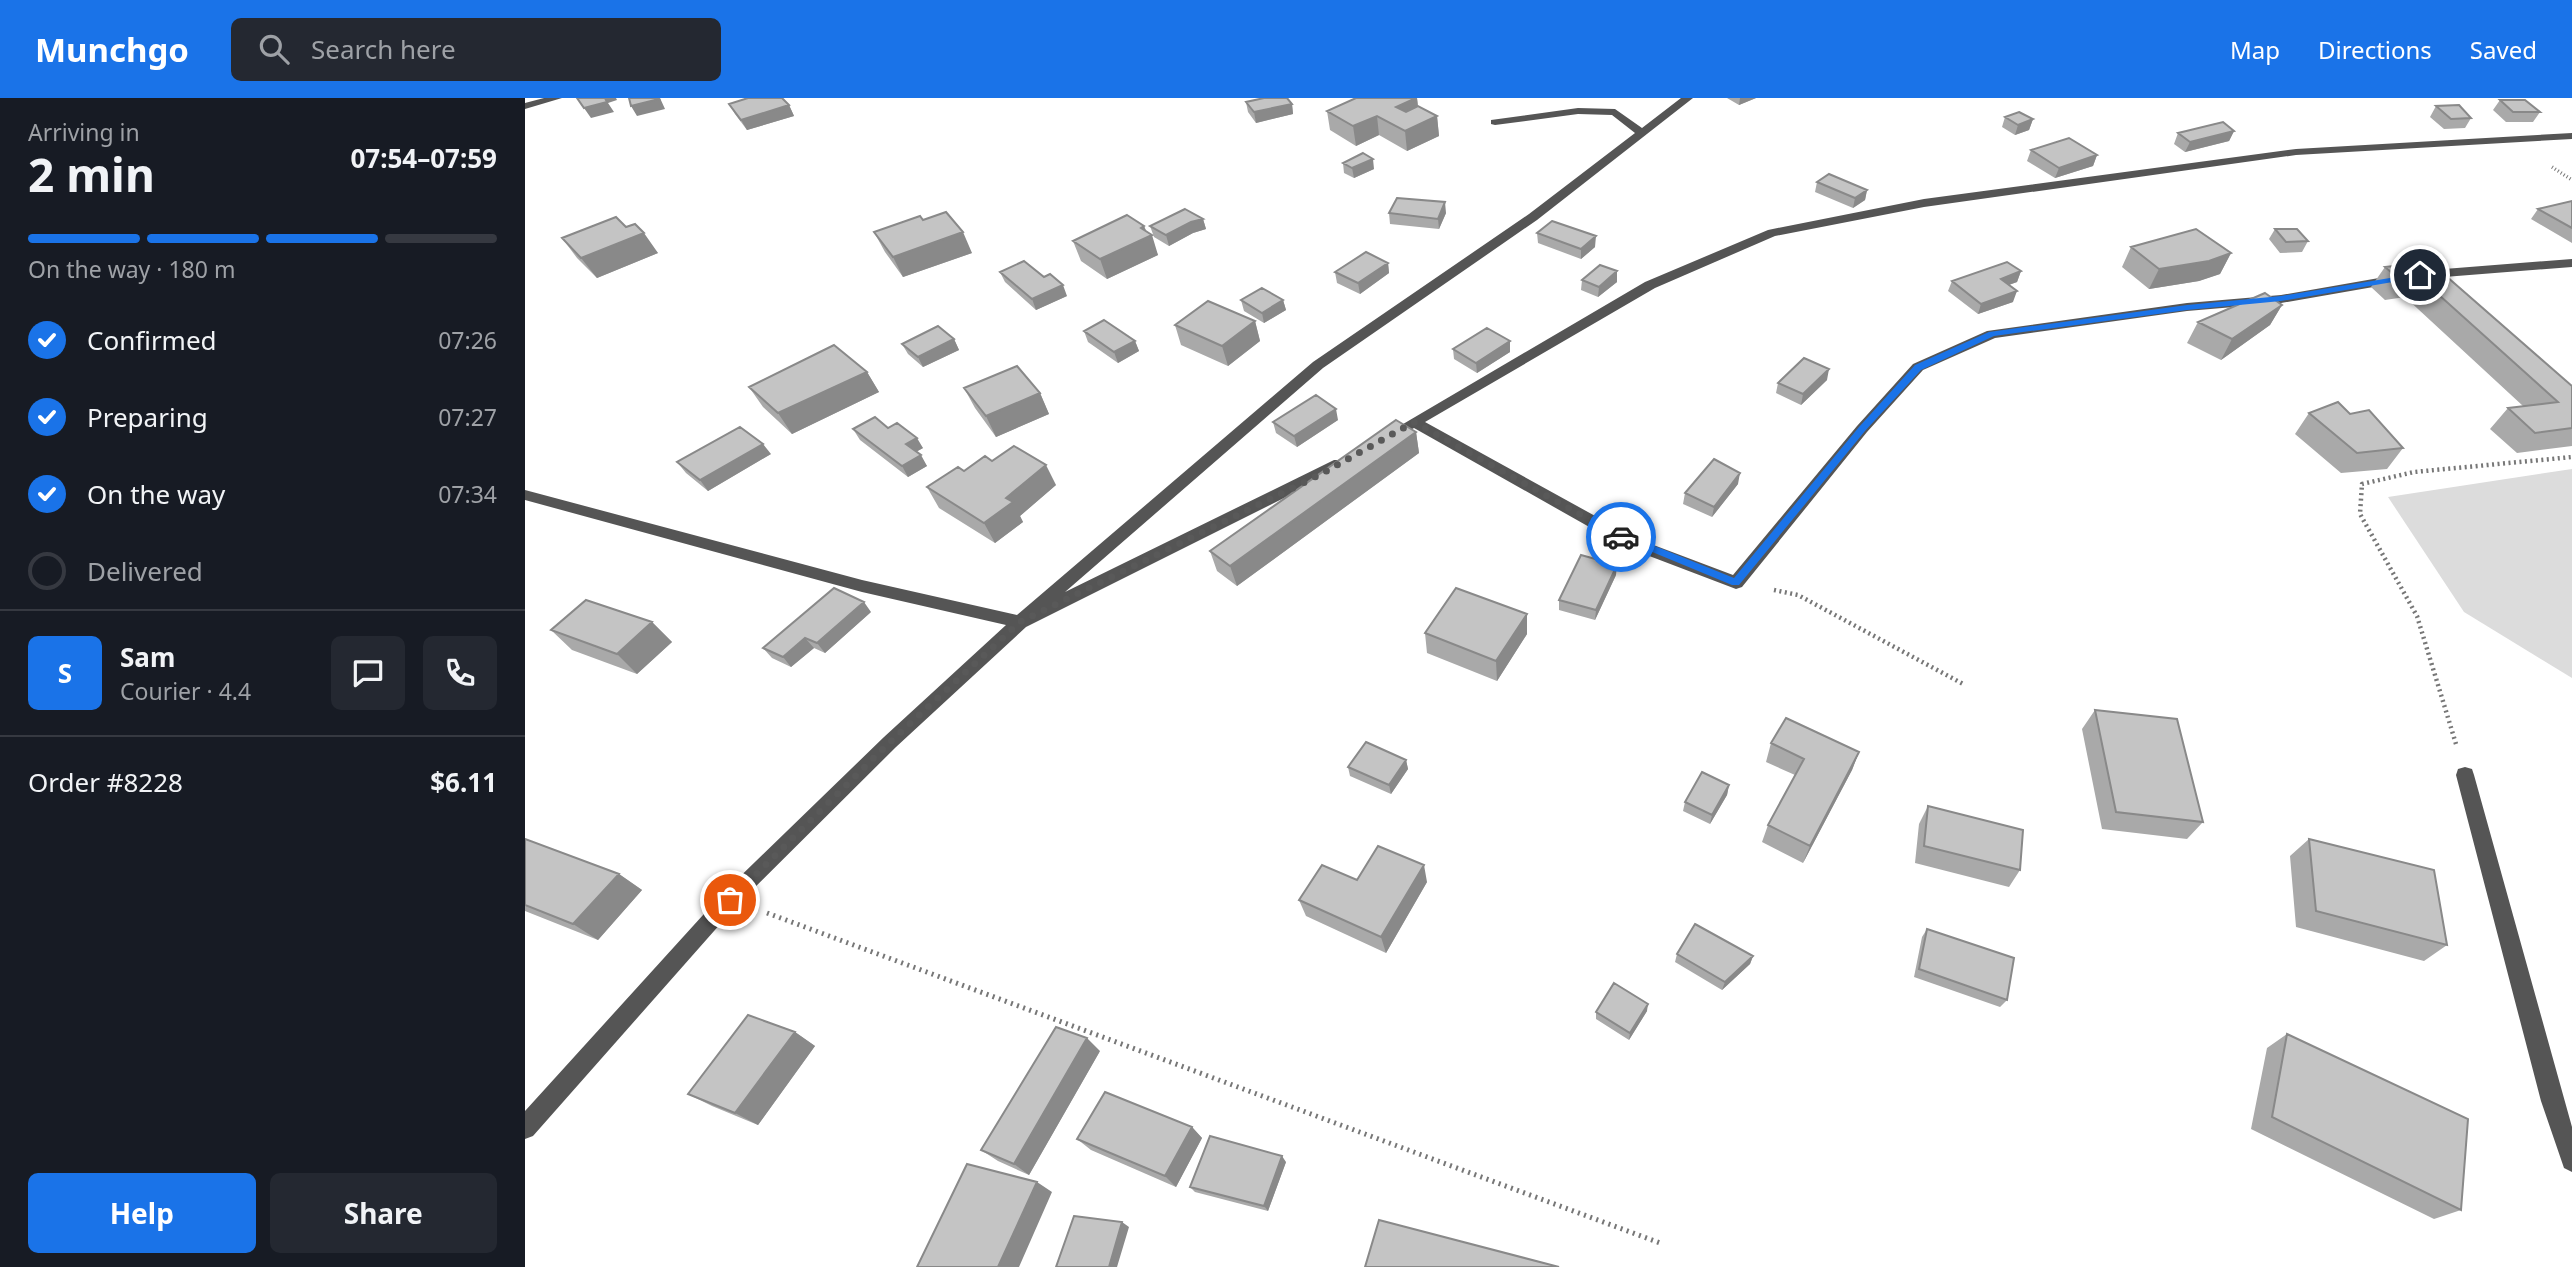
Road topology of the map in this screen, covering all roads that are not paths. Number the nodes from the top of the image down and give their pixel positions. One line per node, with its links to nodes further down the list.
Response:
1 (557, 98): 3 (street)
2 (1688, 98): 5 (street)
3 (525, 106)
4 (1495, 122): 5 (street)
5 (1643, 134): 12 (street)
6 (2572, 136): 8 (street)
7 (2572, 263): 8 (street)
8 (1414, 422): 9 (street)
9 (1379, 442)
10 (1356, 454): 12 (street)
11 (525, 495): 12 (street)
12 (1020, 622): 15 (street)
13 (2465, 775): 14 (street)
14 (2562, 1102): 16 (street)
15 (525, 1128)
16 (2572, 1160)

